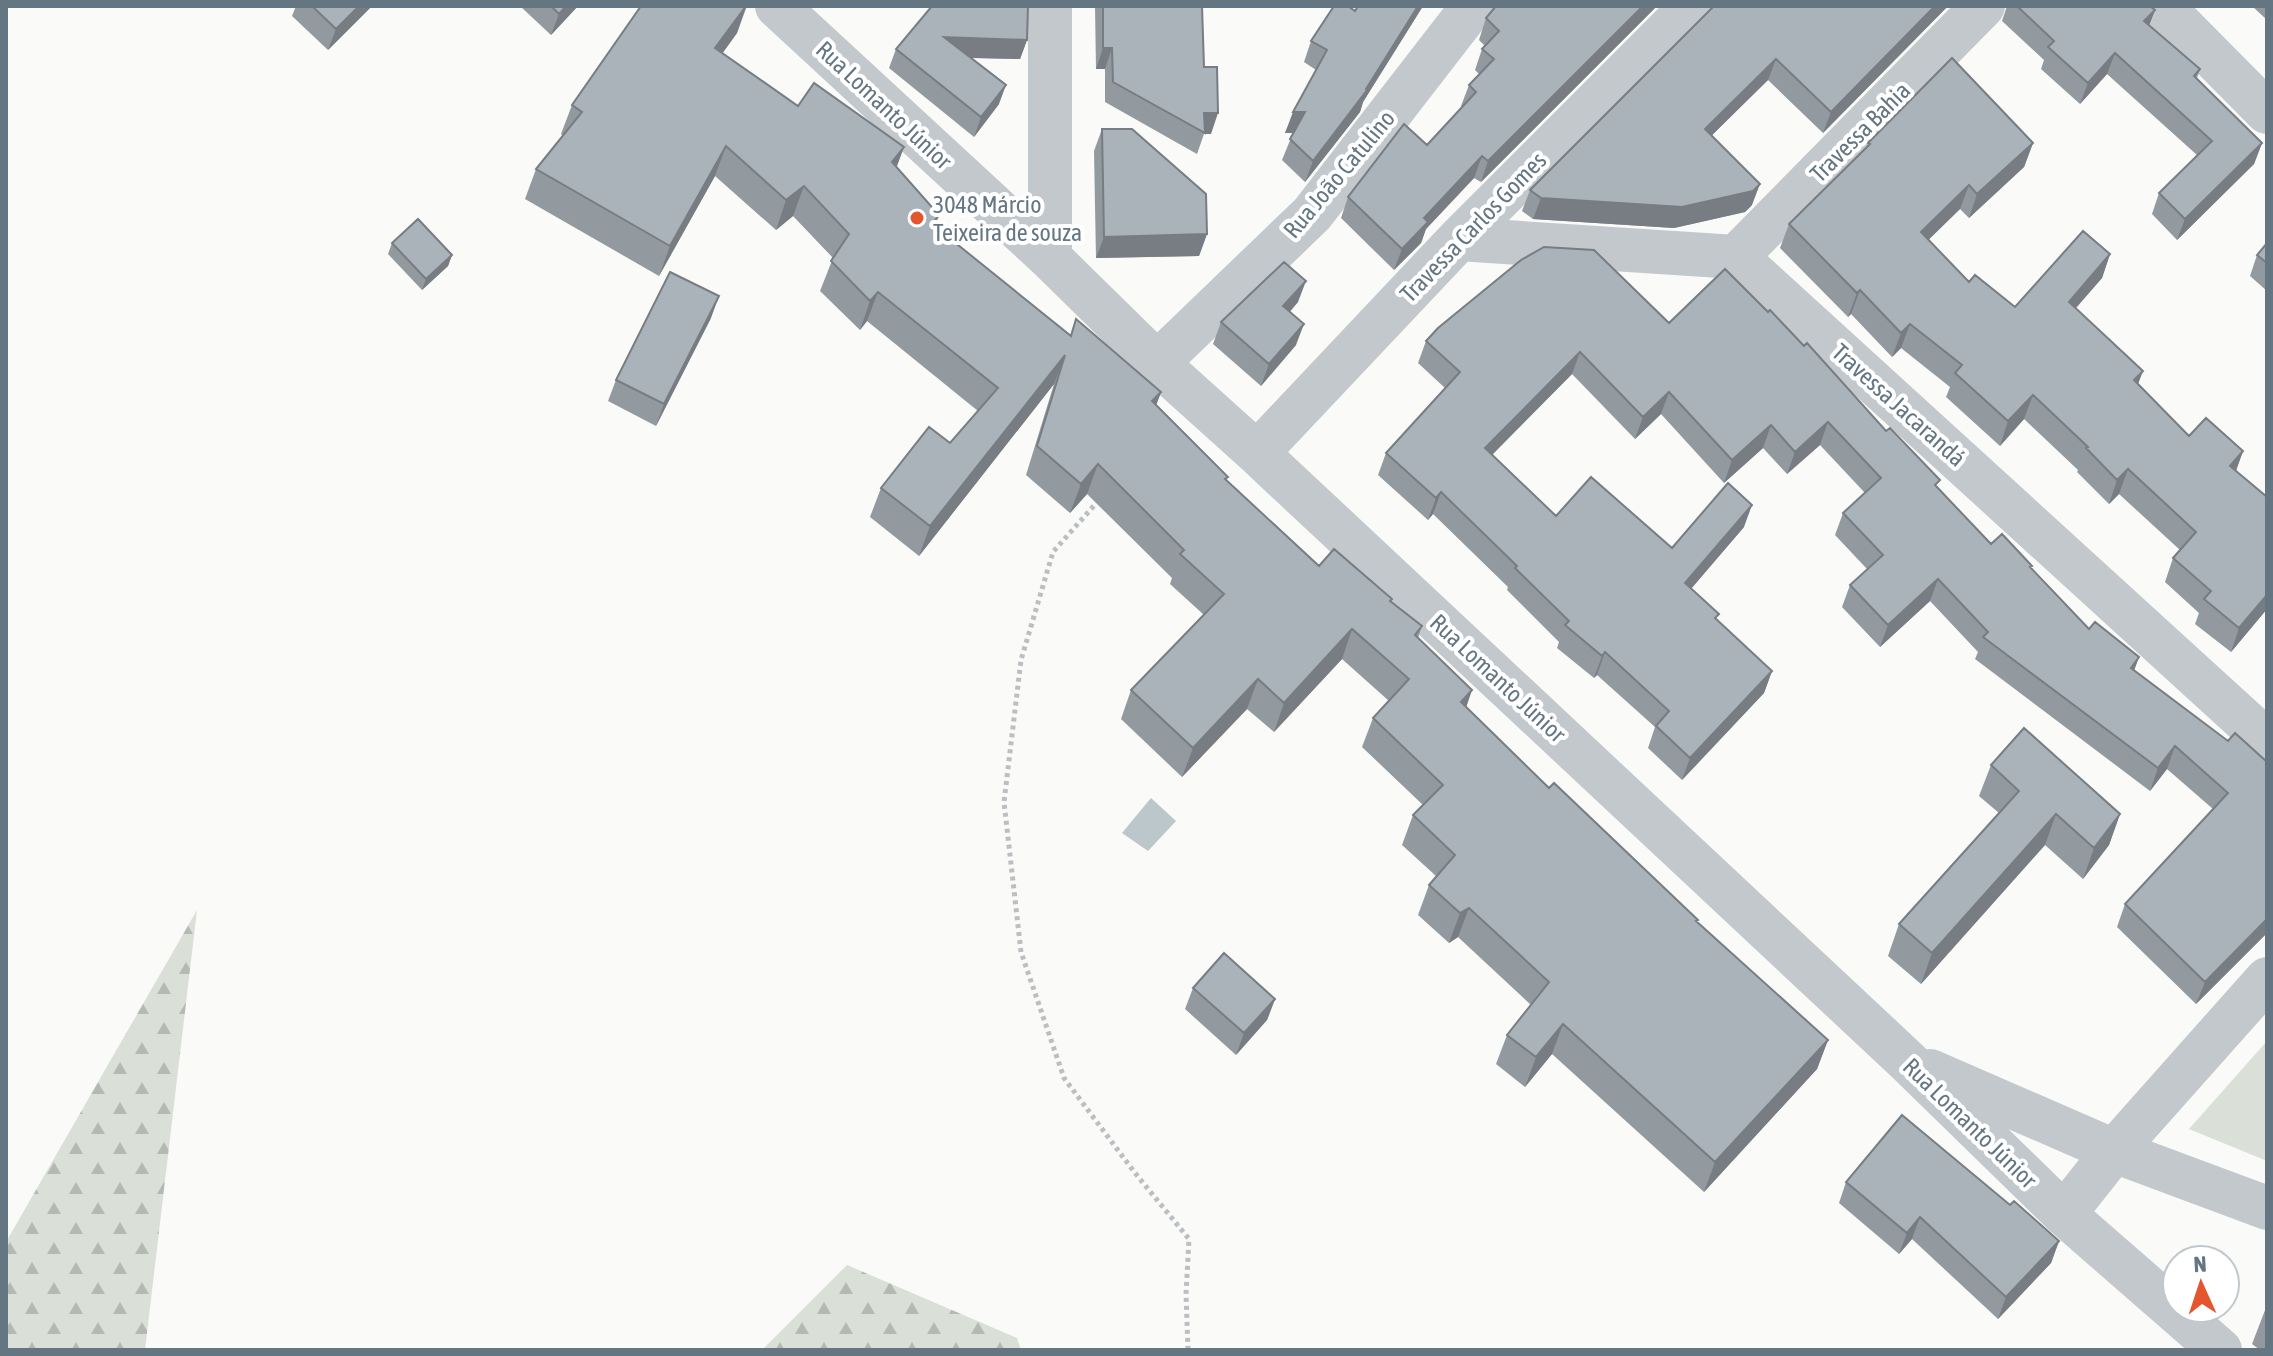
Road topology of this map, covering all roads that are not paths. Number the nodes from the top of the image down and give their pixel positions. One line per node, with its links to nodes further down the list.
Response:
1 (777, 6): 10 (street, Rua Lomanto Júnior)
2 (1050, 6): 10 (street)
3 (1473, 6): 11 (street, Rua João Catulino)
4 (1692, 6): 8 (street, Travessa Carlos Gomes)
5 (1983, 6): 9 (street, Travessa Bahia)
6 (2162, 6): 7 (street)
7 (2267, 112)
8 (1459, 239): 9 (street); 12 (street, Travessa Carlos Gomes)
9 (1736, 257): 13 (street, Travessa Jacarandá)
10 (1050, 258): 11 (street, Rua Lomanto Júnior)
11 (1157, 363): 12 (street, Rua Lomanto Júnior)
12 (1257, 453): 15 (street, Rua Lomanto Júnior)
13 (2267, 741)
14 (2267, 979): 16 (street)
15 (1906, 1060): 16 (street); 18 (street, Rua Lomanto Júnior)
16 (2114, 1151): 17 (street); 18 (street)
17 (2267, 1208)
18 (2064, 1214): 19 (street, Rua Lomanto Júnior)
19 (2220, 1350)

